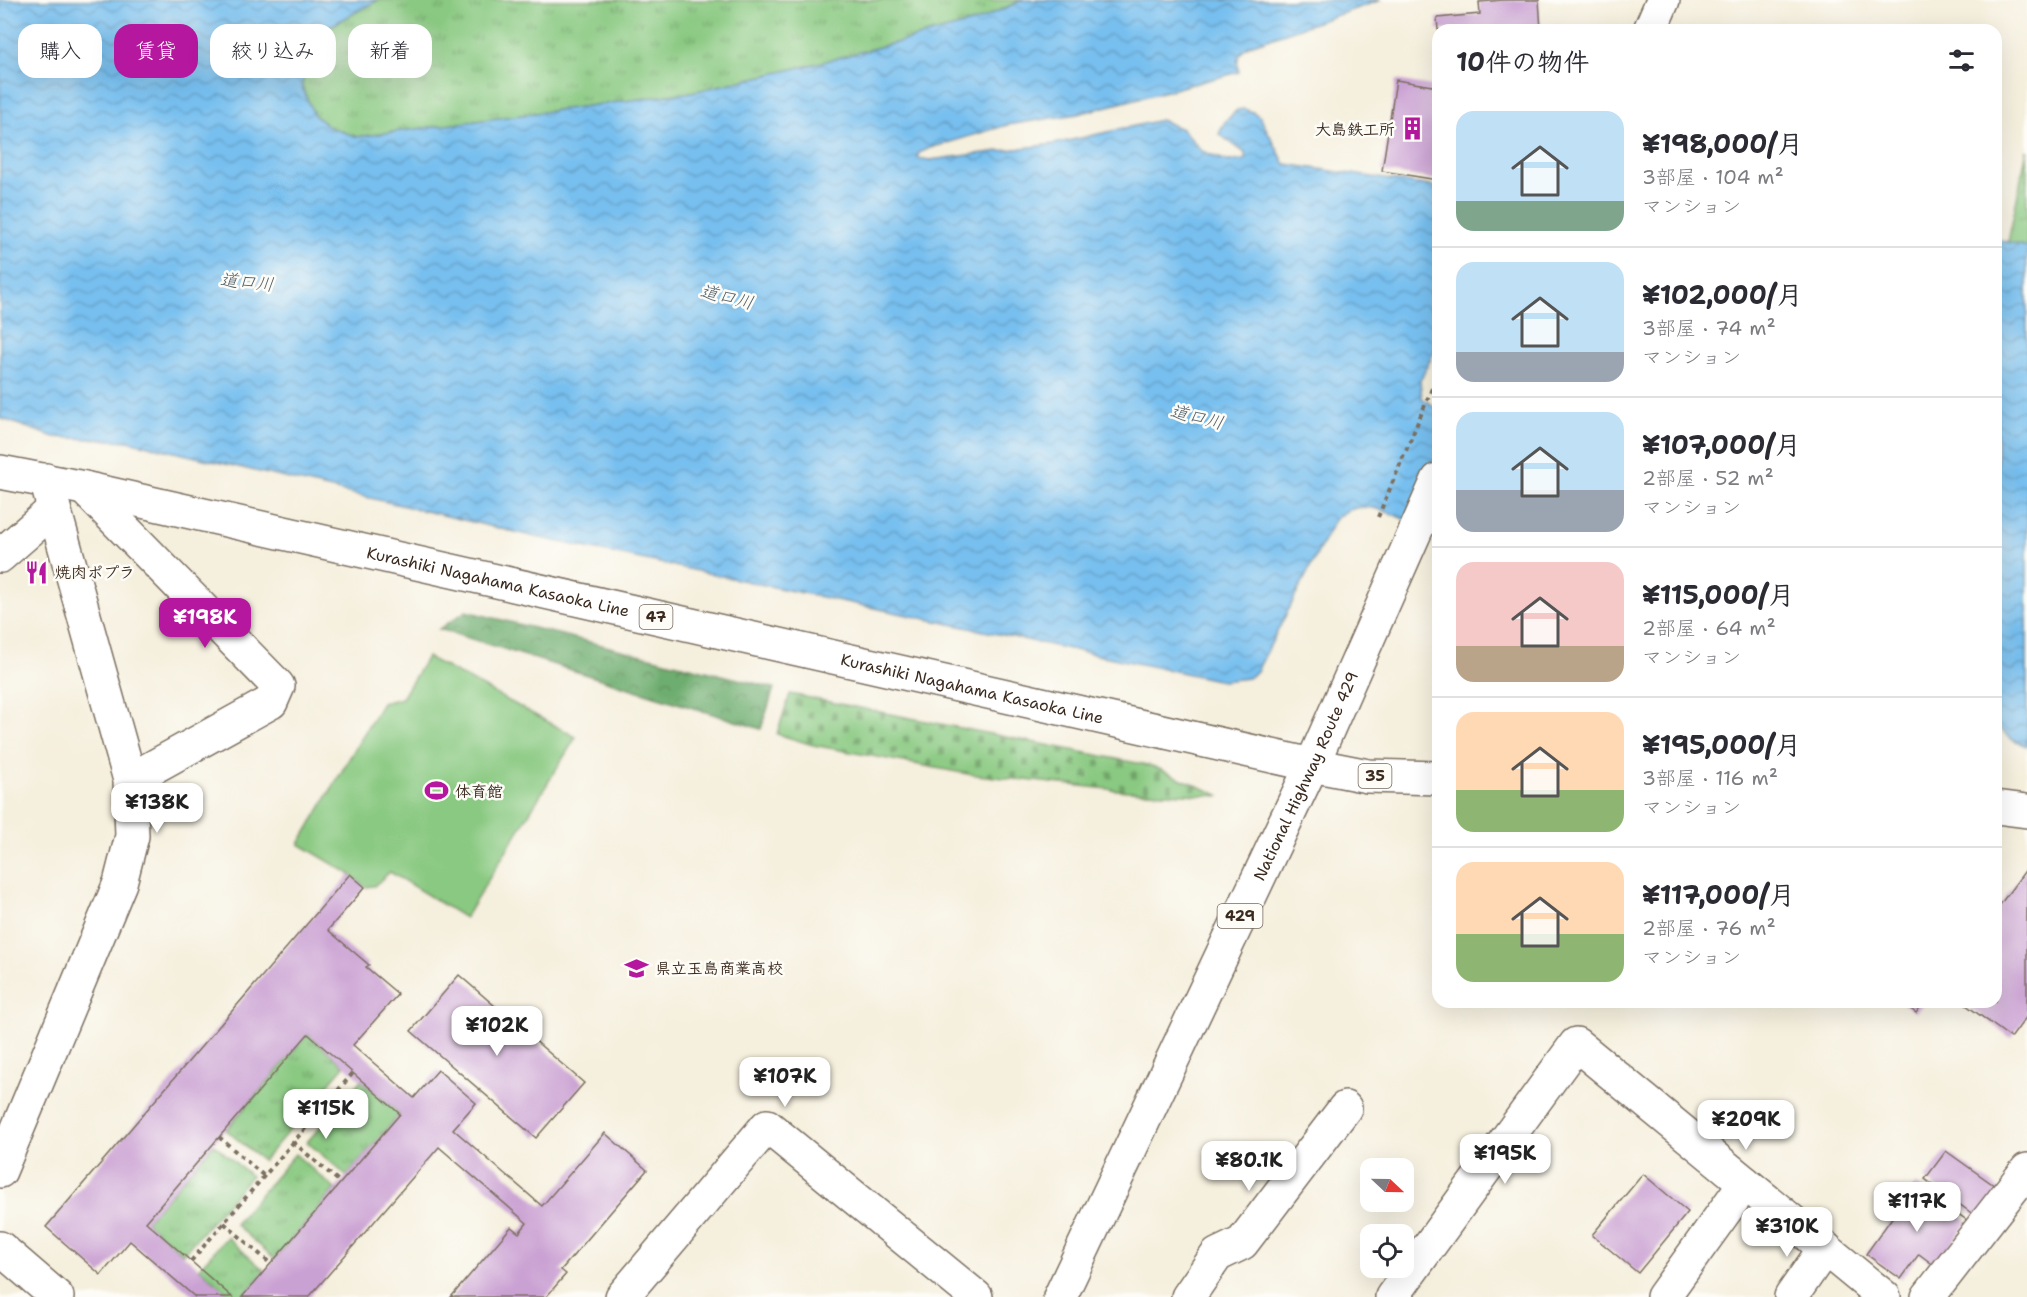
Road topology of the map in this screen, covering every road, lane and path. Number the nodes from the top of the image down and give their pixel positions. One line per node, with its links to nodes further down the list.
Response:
1 (1663, 0): 2 (main road)
2 (1653, 24)
3 (1432, 388): 8 (path)
4 (0, 472): 6 (main road, Kurashiki Nagahama Kasaoka Line / 47)
5 (84, 488): 6 (main road, Kurashiki Nagahama Kasaoka Line / 47); 10 (main road, Kurashiki Nagahama Kasaoka Line / 47); 12 (main road)
6 (50, 494): 9 (main road); 12 (main road)
7 (1432, 494): 10 (main road, National Highway Route 429 / 429)
8 (1377, 517)
9 (0, 556)
10 (1312, 765): 11 (main road, 35); 32 (main road, National Highway Route 429 / 429)
11 (1432, 778)
12 (130, 780): 20 (main road)
13 (2002, 808): 14 (main road)
14 (2027, 811)
15 (353, 1073): 18 (path)
16 (1345, 1108): 33 (main road)
17 (219, 1137): 21 (path)
18 (293, 1142): 21 (path); 22 (path)
19 (2027, 1170): 38 (main road)
20 (0, 1171)
21 (264, 1176): 24 (path)
22 (341, 1182)
23 (1745, 1183): 26 (main road); 34 (main road); 35 (main road)
24 (224, 1222): 27 (path); 28 (path)
25 (0, 1248): 29 (main road)
26 (1825, 1248): 36 (main road); 37 (main road)
27 (191, 1261)
28 (271, 1264)
29 (57, 1297)
30 (622, 1297): 31 (main road)
31 (975, 1297)
32 (1060, 1297)
33 (1188, 1297)
34 (1392, 1297)
35 (1663, 1297)
36 (1791, 1297)
37 (1884, 1297)
38 (1928, 1297)

